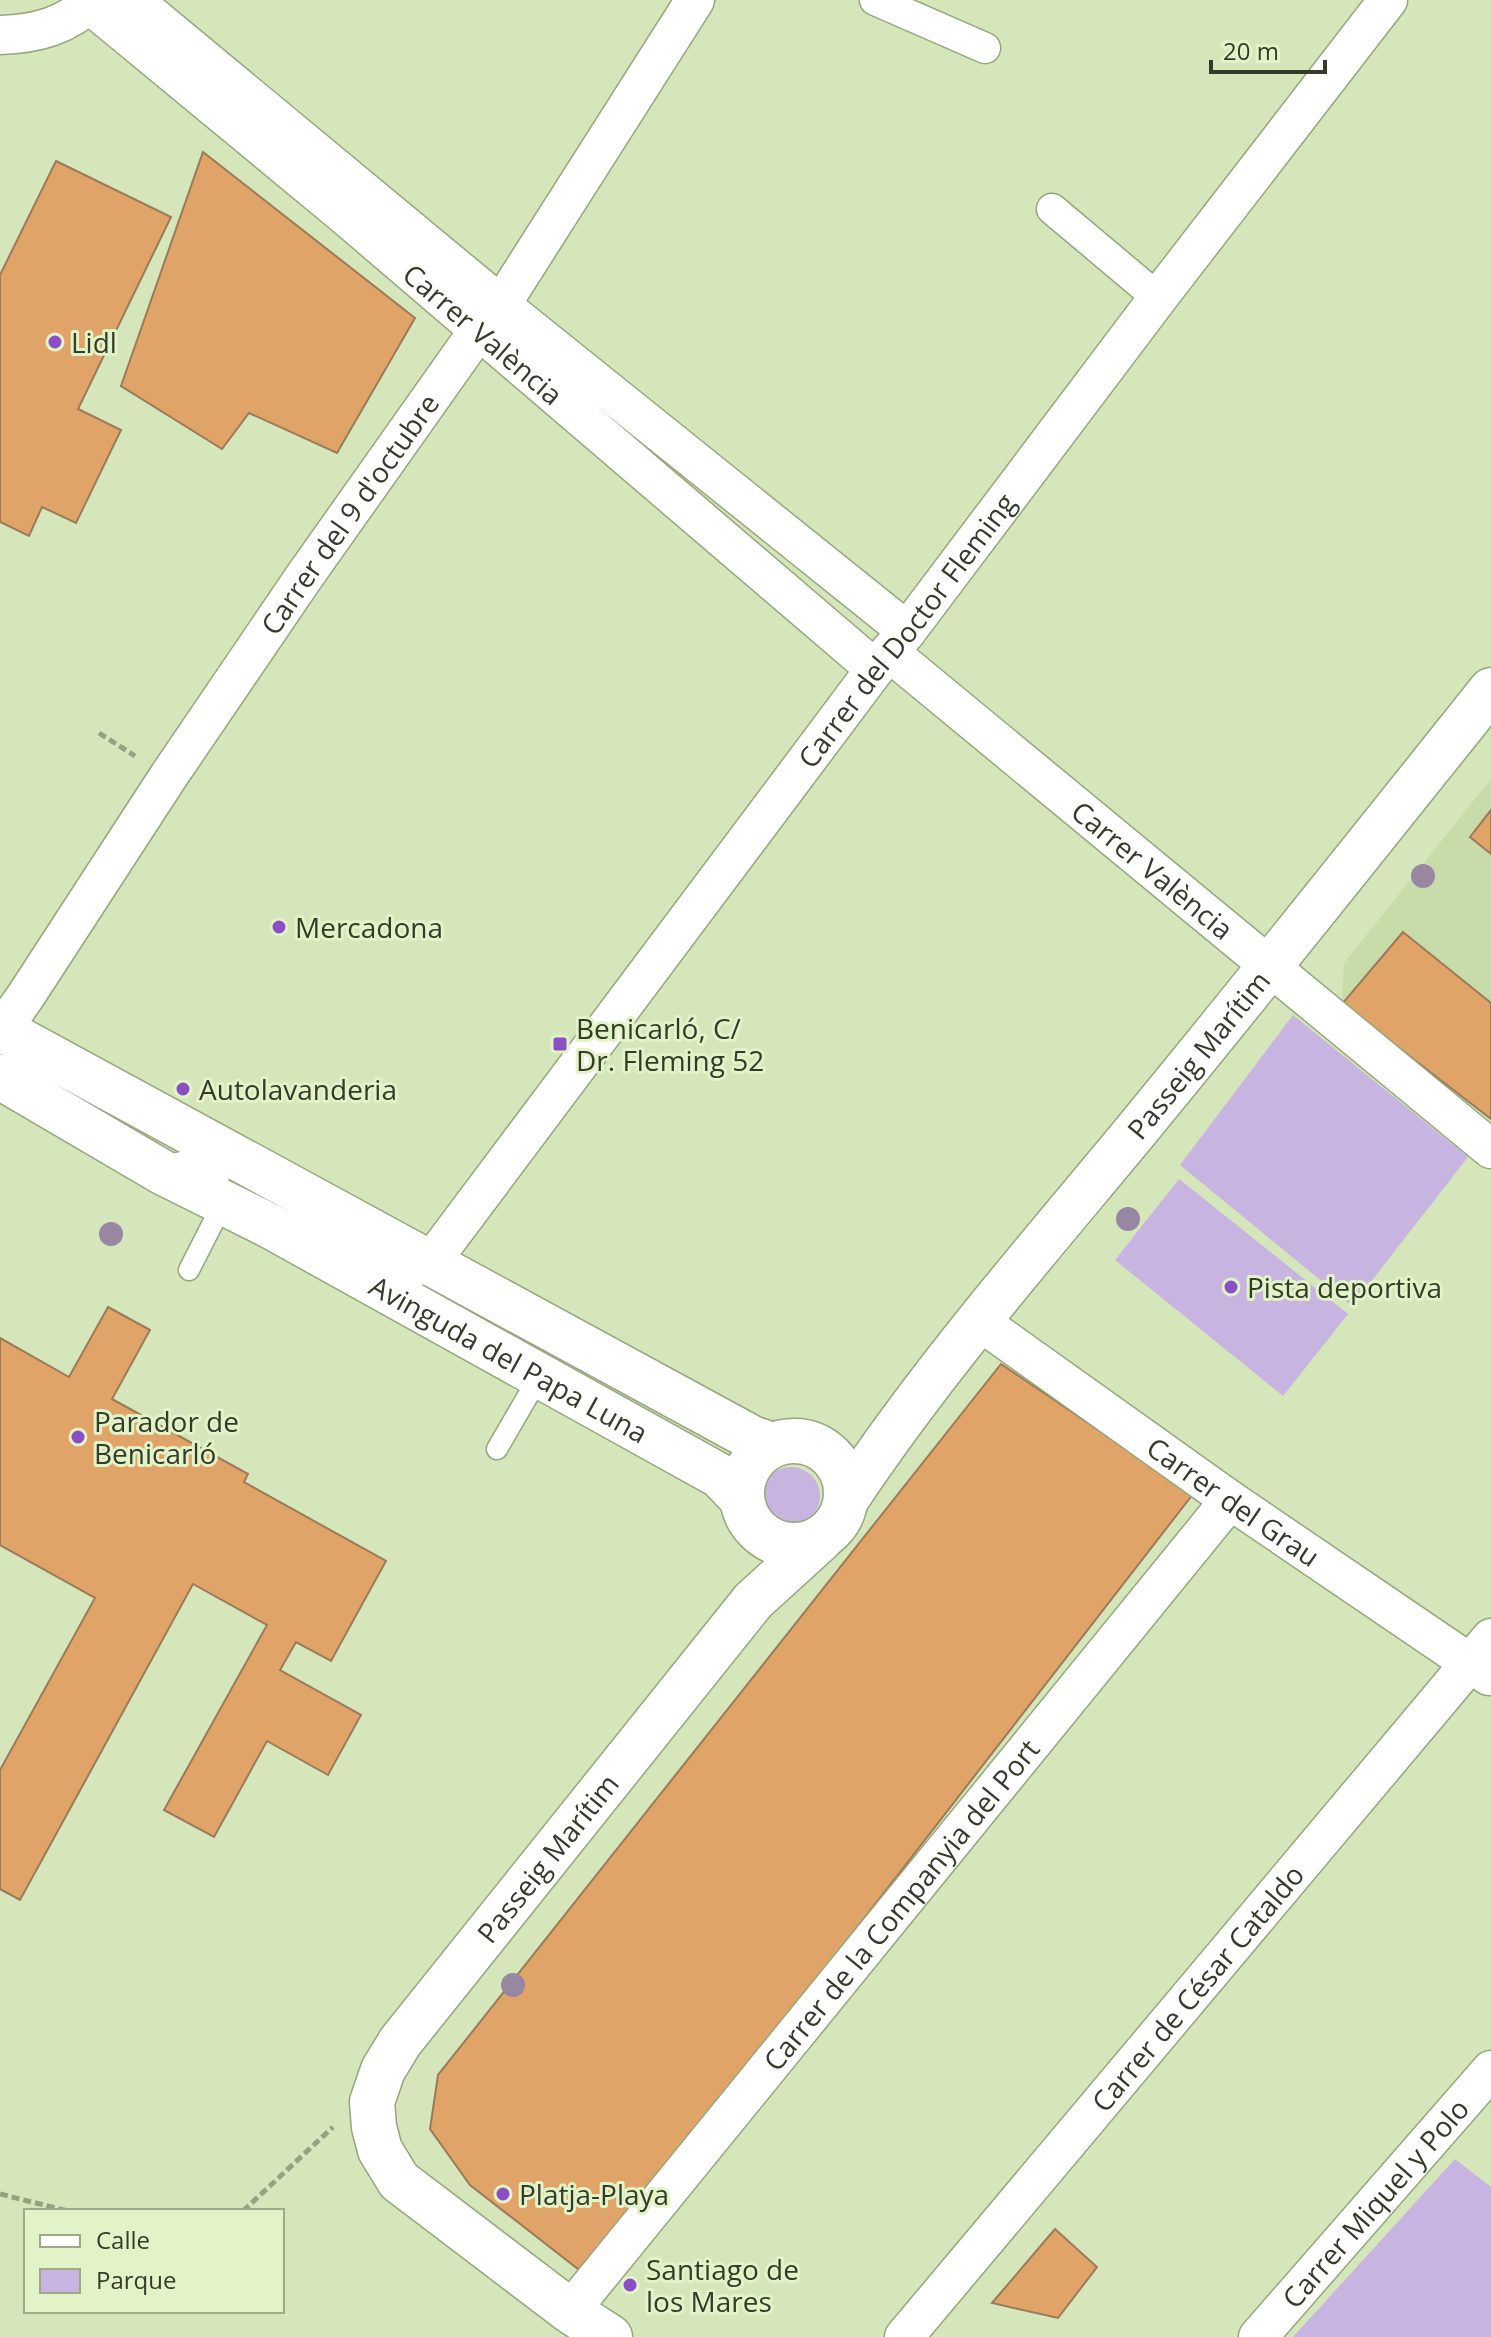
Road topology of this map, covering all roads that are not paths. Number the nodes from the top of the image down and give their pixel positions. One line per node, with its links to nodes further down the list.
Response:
1 (133, 0): 10 (street, Carrer València)
2 (695, 0): 10 (street, Carrer del 9 d'octubre)
3 (875, 0): 7 (street)
4 (1388, 0): 9 (street, Carrer del Doctor Fleming)
5 (91, 2): 6 (street); 10 (street, Carrer València)
6 (0, 35)
7 (985, 48)
8 (1052, 209): 9 (street)
9 (1158, 298): 11 (street, Carrer del Doctor Fleming)
10 (489, 318): 11 (street, Carrer València); 11 (street, Carrer València); 14 (street, Carrer del 9 d'octubre)
11 (890, 650): 13 (street, Carrer València); 21 (street, Carrer del Doctor Fleming)
12 (1491, 690): 13 (street, Passeig Marítim)
13 (1270, 967): 16 (street, Carrer València); 23 (street, Passeig Marítim)
14 (0, 1027): 18 (street, Avinguda del Papa Luna)
15 (0, 1077): 17 (street, Avinguda del Papa Luna)
16 (1491, 1149)
17 (162, 1172): 18 (lane); 19 (street, Avinguda del Papa Luna)
18 (293, 1189): 21 (street, Avinguda del Papa Luna)
19 (230, 1208): 20 (street, Avinguda del Papa Luna); 22 (lane)
20 (270, 1226): 21 (street, Avinguda del Papa Luna); 24 (street, Avinguda del Papa Luna)
21 (430, 1263): 26 (street, Avinguda del Papa Luna)
22 (189, 1270)
23 (979, 1321): 25 (street, Passeig Marítim); 29 (street, Carrer del Grau)
24 (540, 1375): 27 (lane); 30 (street, Avinguda del Papa Luna)
25 (902, 1419): 26 (street, Passeig Marítim); 28 (street, Passeig Marítim)
26 (794, 1445): 28 (street); 30 (street)
27 (497, 1449)
28 (846, 1500): 31 (street)
29 (1230, 1500): 33 (street, Carrer del Grau); 35 (street, Carrer de la Companyia del Port)
30 (749, 1514): 31 (street); 32 (street, Passeig Marítim)
31 (821, 1539): 32 (street, Passeig Marítim)
32 (753, 1601): 35 (street, Passeig Marítim)
33 (1484, 1660): 37 (street, Carrer de César Cataldo)
34 (1491, 2070): 38 (street, Carrer Miquel y Polo)
35 (570, 2311): 36 (street)
36 (610, 2337)
37 (904, 2337)
38 (1258, 2337)

